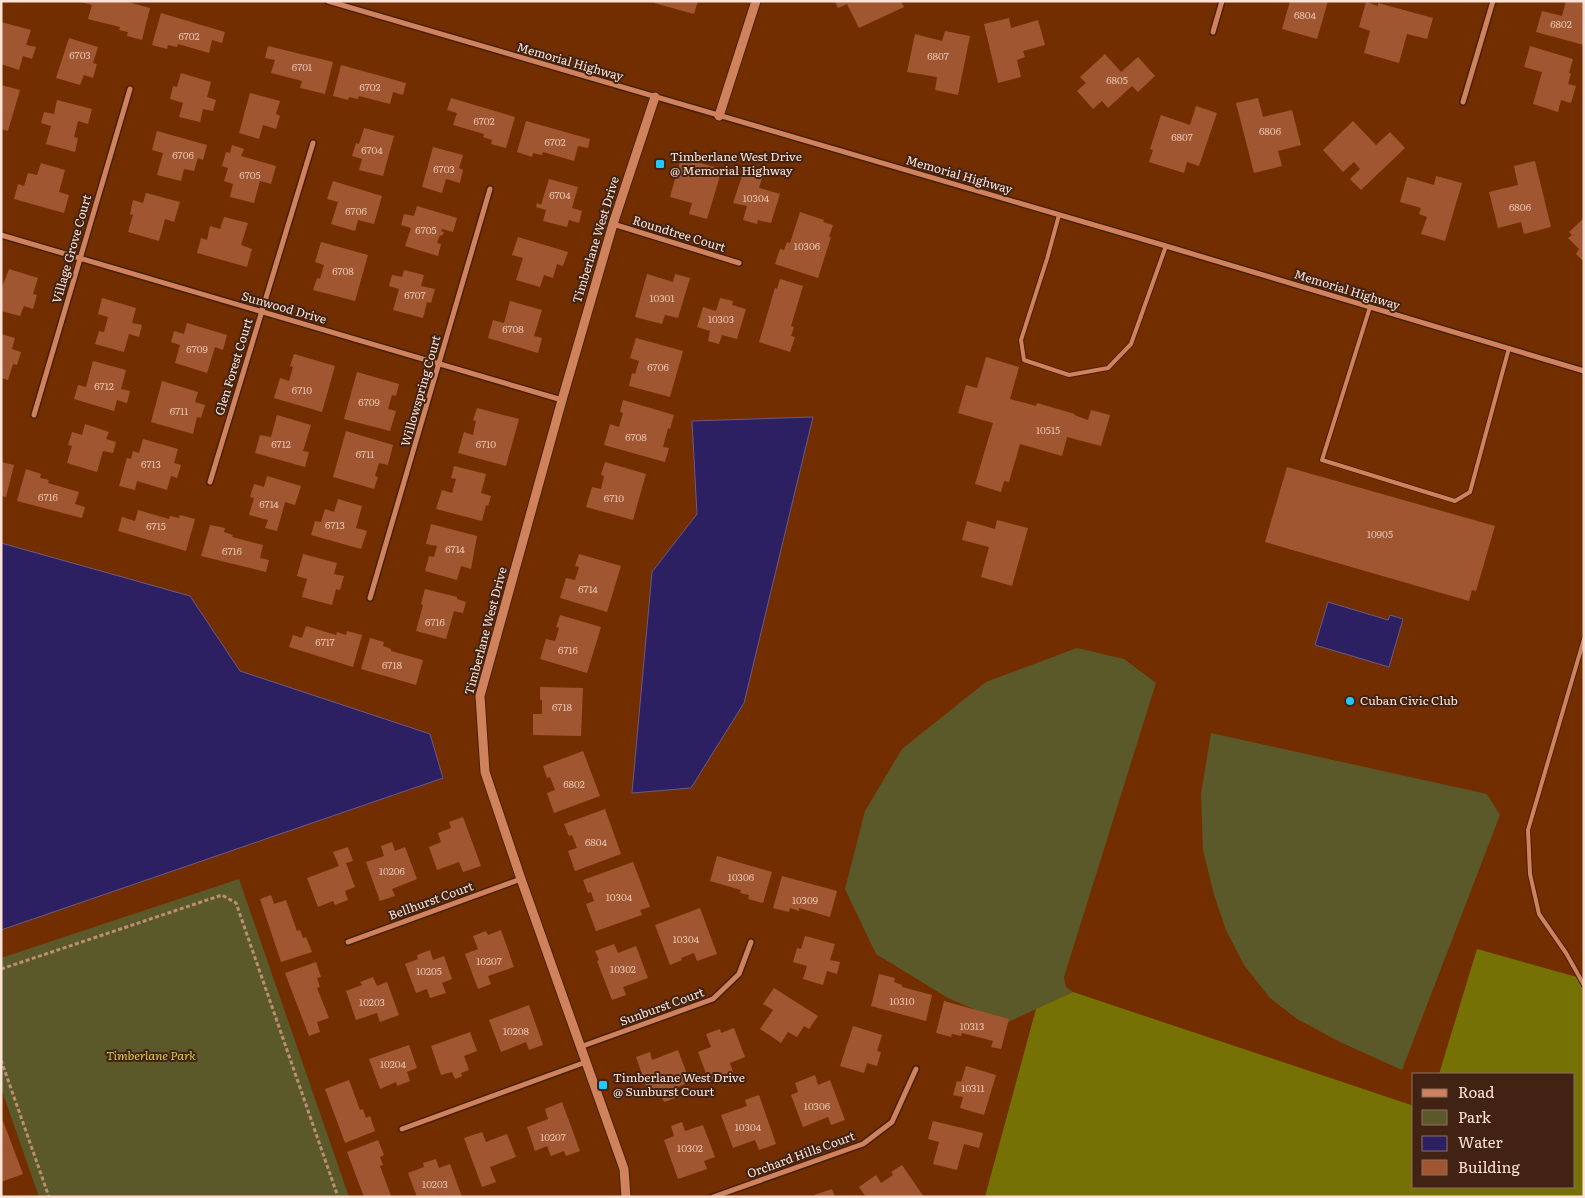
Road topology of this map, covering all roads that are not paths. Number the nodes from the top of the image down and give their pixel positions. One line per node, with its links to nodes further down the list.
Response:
1 (328, 1): 7 (street, Memorial Highway)
2 (756, 1): 9 (street)
3 (1222, 1): 5 (street)
4 (1493, 1): 8 (street)
5 (1213, 32)
6 (130, 89): 16 (street, Village Grove Court)
7 (655, 97): 9 (street, Memorial Highway); 13 (street, Timberlane West Drive)
8 (1463, 102)
9 (719, 116): 12 (street, Memorial Highway)
10 (313, 143): 19 (street, Glen Forest Court)
11 (490, 188): 21 (street, Willowspring Court)
12 (1058, 215): 15 (street, Memorial Highway); 15 (lane)
13 (613, 224): 17 (street, Roundtree Court); 23 (street, Timberlane West Drive)
14 (1, 235): 16 (street, Sunwood Drive)
15 (1166, 246): 18 (street, Memorial Highway)
16 (80, 259): 19 (street, Sunwood Drive); 24 (street, Village Grove Court)
17 (739, 263)
18 (1370, 307): 20 (street, Memorial Highway); 20 (lane)
19 (260, 312): 21 (street, Sunwood Drive); 25 (street, Glen Forest Court)
20 (1509, 348): 22 (street, Memorial Highway)
21 (439, 364): 23 (street, Sunwood Drive); 26 (street, Willowspring Court)
22 (1584, 371)
23 (562, 400): 28 (street, Timberlane West Drive)
24 (34, 414)
25 (210, 482)
26 (370, 598)
27 (1584, 639): 31 (lane)
28 (521, 879): 29 (street, Bellhurst Court); 32 (street, Timberlane West Drive)
29 (348, 942)
30 (751, 942): 32 (street, Sunburst Court)
31 (1584, 985)
32 (580, 1047): 33 (street, Timberlane West Drive)
33 (586, 1062): 35 (street); 36 (street, Timberlane West Drive)
34 (916, 1069): 37 (street, Orchard Hills Court)
35 (402, 1129)
36 (626, 1197)
37 (713, 1197)

